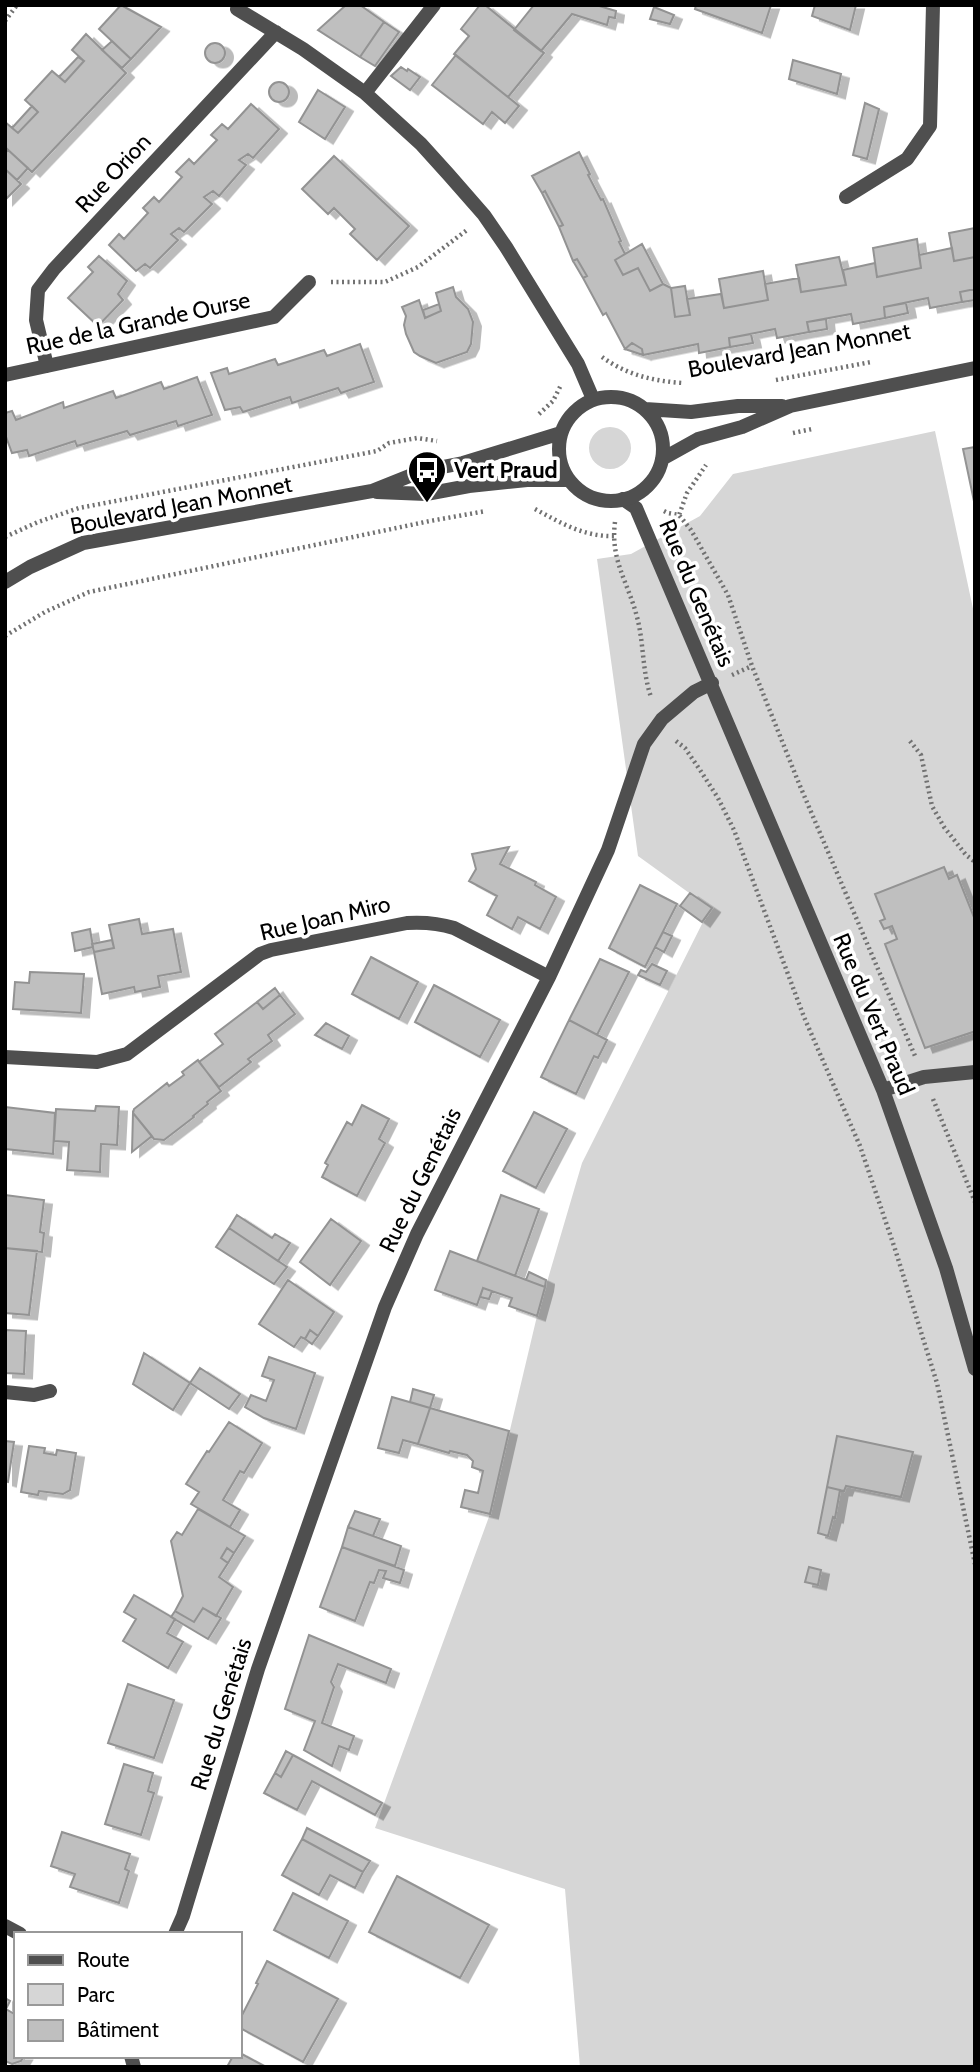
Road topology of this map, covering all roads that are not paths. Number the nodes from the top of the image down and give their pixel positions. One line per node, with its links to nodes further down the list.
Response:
1 (434, 5): 5 (street)
2 (933, 5): 6 (street)
3 (237, 9): 4 (street)
4 (276, 32): 5 (street); 8 (street, Rue Orion)
5 (365, 93): 11 (street)
6 (846, 197)
7 (309, 282): 8 (street, Rue de la Grande Ourse)
8 (47, 366): 10 (street, Rue de la Grande Ourse)
9 (975, 368): 12 (street, Boulevard Jean Monnet)
10 (5, 374)
11 (593, 399): 13 (street); 14 (street)
12 (790, 406): 13 (street, Boulevard Jean Monnet); 15 (street, Boulevard Jean Monnet)
13 (645, 409): 15 (street)
14 (561, 433): 16 (street); 17 (street, Boulevard Jean Monnet)
15 (662, 459): 18 (street)
16 (569, 480): 17 (street, Boulevard Jean Monnet); 18 (street)
17 (372, 491): 19 (street, Boulevard Jean Monnet)
18 (623, 499): 20 (street, Rue du Genétais)
19 (5, 582)
20 (712, 683): 21 (street, Rue du Genétais); 24 (street, Rue du Vert Praud)
21 (549, 977): 22 (street, Rue Joan Miro); 28 (street, Rue du Genétais)
22 (5, 1057)
23 (975, 1072): 24 (street)
24 (883, 1090): 25 (street, Rue du Vert Praud)
25 (975, 1369)
26 (50, 1391): 27 (street)
27 (5, 1392)
28 (176, 1932)

